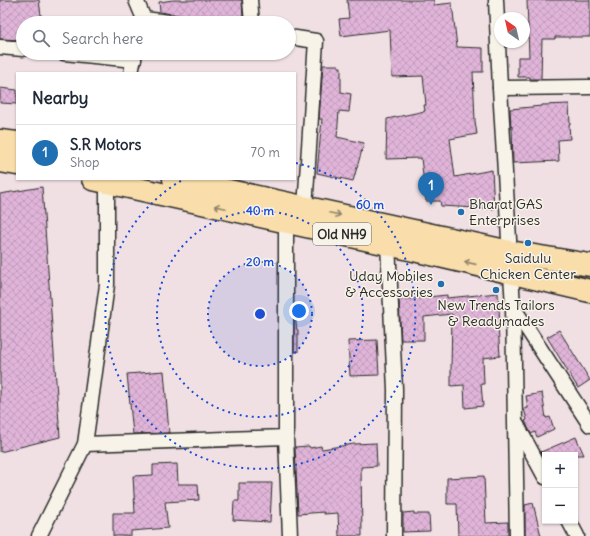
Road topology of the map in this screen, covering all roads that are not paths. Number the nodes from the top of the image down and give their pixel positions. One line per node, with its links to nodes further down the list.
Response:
1 (136, 0): 4 (street)
2 (250, 0): 5 (street)
3 (496, 0): 12 (street)
4 (141, 16)
5 (251, 16)
6 (296, 38): 19 (street)
7 (0, 47): 8 (street)
8 (16, 48)
9 (118, 60): 10 (street)
10 (133, 62)
11 (590, 87): 12 (street)
12 (500, 88): 22 (street)
13 (0, 141): 14 (main road)
14 (16, 143)
15 (0, 161): 16 (main road)
16 (16, 164)
17 (100, 180): 20 (main road, Old NH9, one-way to 17); 29 (street)
18 (179, 180): 19 (main road, Old NH9)
19 (305, 208): 22 (main road, Old NH9, one-way to 22)
20 (286, 221): 21 (main road, Old NH9); 28 (street)
21 (388, 244): 22 (main road, Old NH9, one-way to 21); 34 (street)
22 (511, 262): 23 (main road, Old NH9); 24 (main road, Old NH9); 25 (street)
23 (590, 265)
24 (590, 291)
25 (513, 307): 26 (street); 27 (street)
26 (515, 422): 30 (street); 35 (street)
27 (590, 425)
28 (286, 437): 29 (street); 33 (street)
29 (85, 444): 32 (street)
30 (542, 472)
31 (570, 524): 36 (street)
32 (39, 536)
33 (290, 536)
34 (394, 536)
35 (517, 536)
36 (576, 536)

